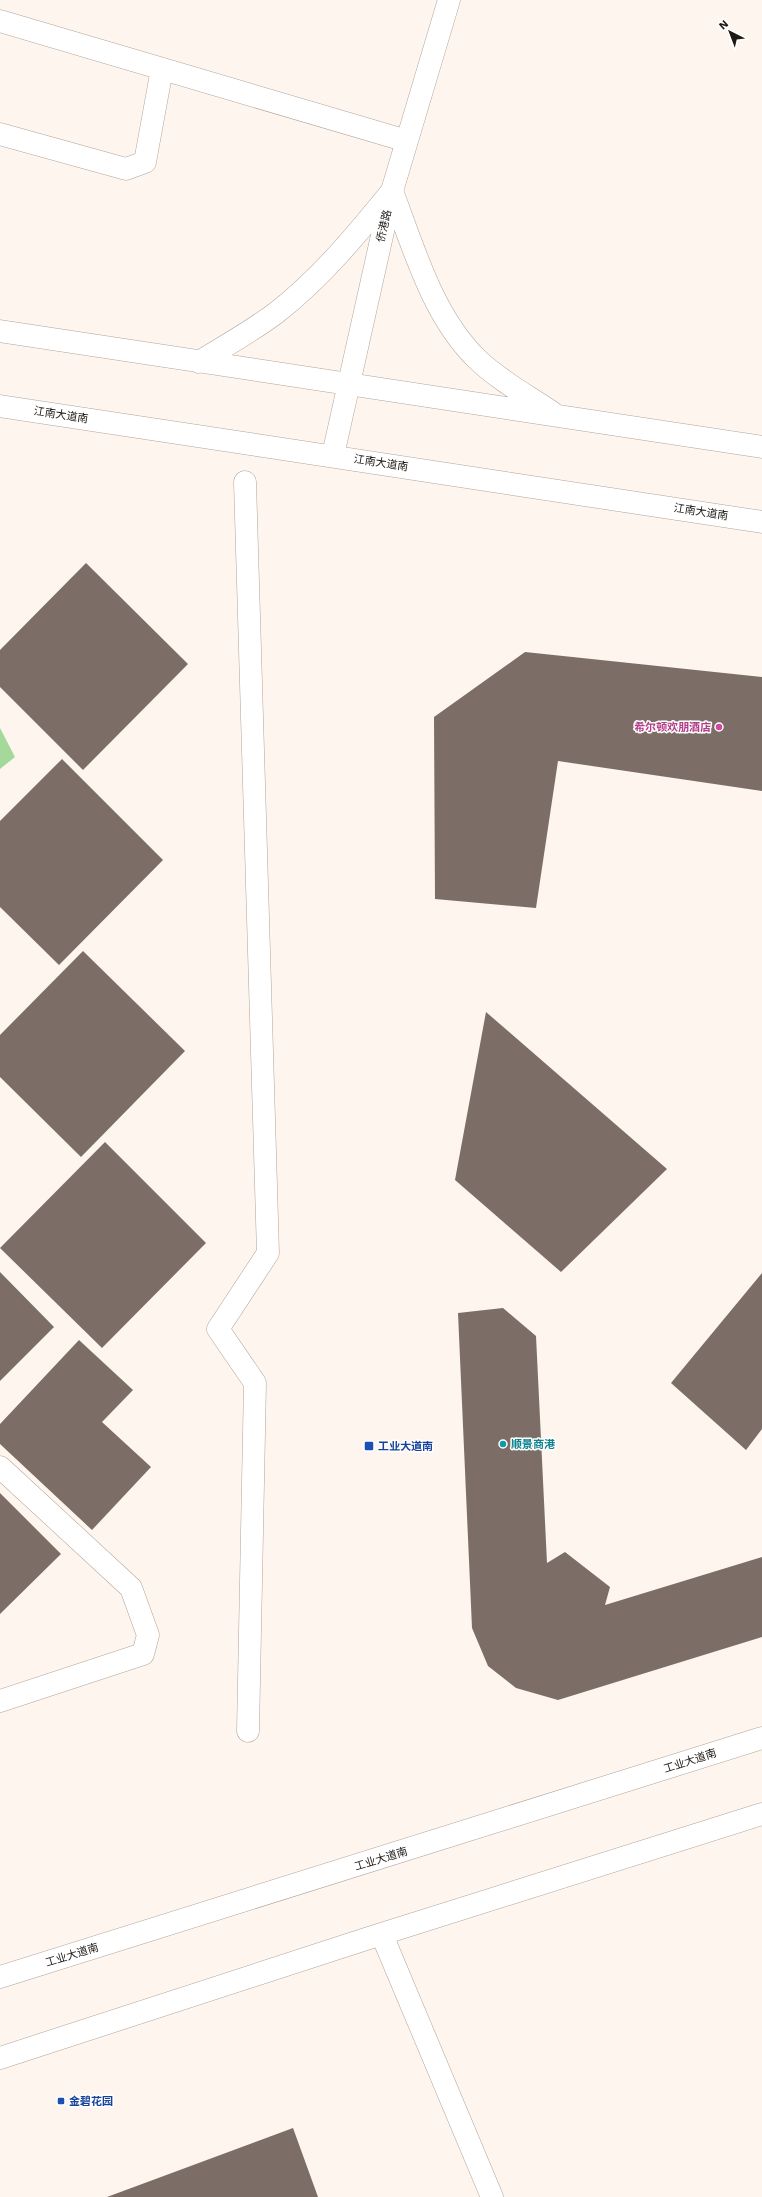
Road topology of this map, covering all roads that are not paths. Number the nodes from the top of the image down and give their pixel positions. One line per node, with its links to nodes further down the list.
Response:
1 (449, 0): 5 (main road, 侨港路)
2 (0, 21): 3 (main road)
3 (162, 69): 4 (main road); 5 (main road)
4 (0, 134)
5 (407, 141): 6 (main road, 侨港路)
6 (392, 191): 8 (main road); 9 (main road, 侨港路); 11 (main road)
7 (0, 331): 8 (main road)
8 (199, 362): 9 (main road)
9 (348, 385): 11 (main road); 13 (main road, 侨港路)
10 (0, 406): 13 (main road, 江南大道南)
11 (557, 416): 12 (main road)
12 (762, 447)
13 (333, 455): 15 (main road, 江南大道南)
14 (245, 482): 18 (main road)
15 (762, 522)
16 (0, 1467): 17 (main road)
17 (0, 1701)
18 (248, 1731)
19 (762, 1738): 22 (main road, 工业大道南)
20 (762, 1814): 21 (main road)
21 (382, 1935): 23 (main road); 24 (main road)
22 (0, 1977)
23 (0, 2058)
24 (492, 2197)

